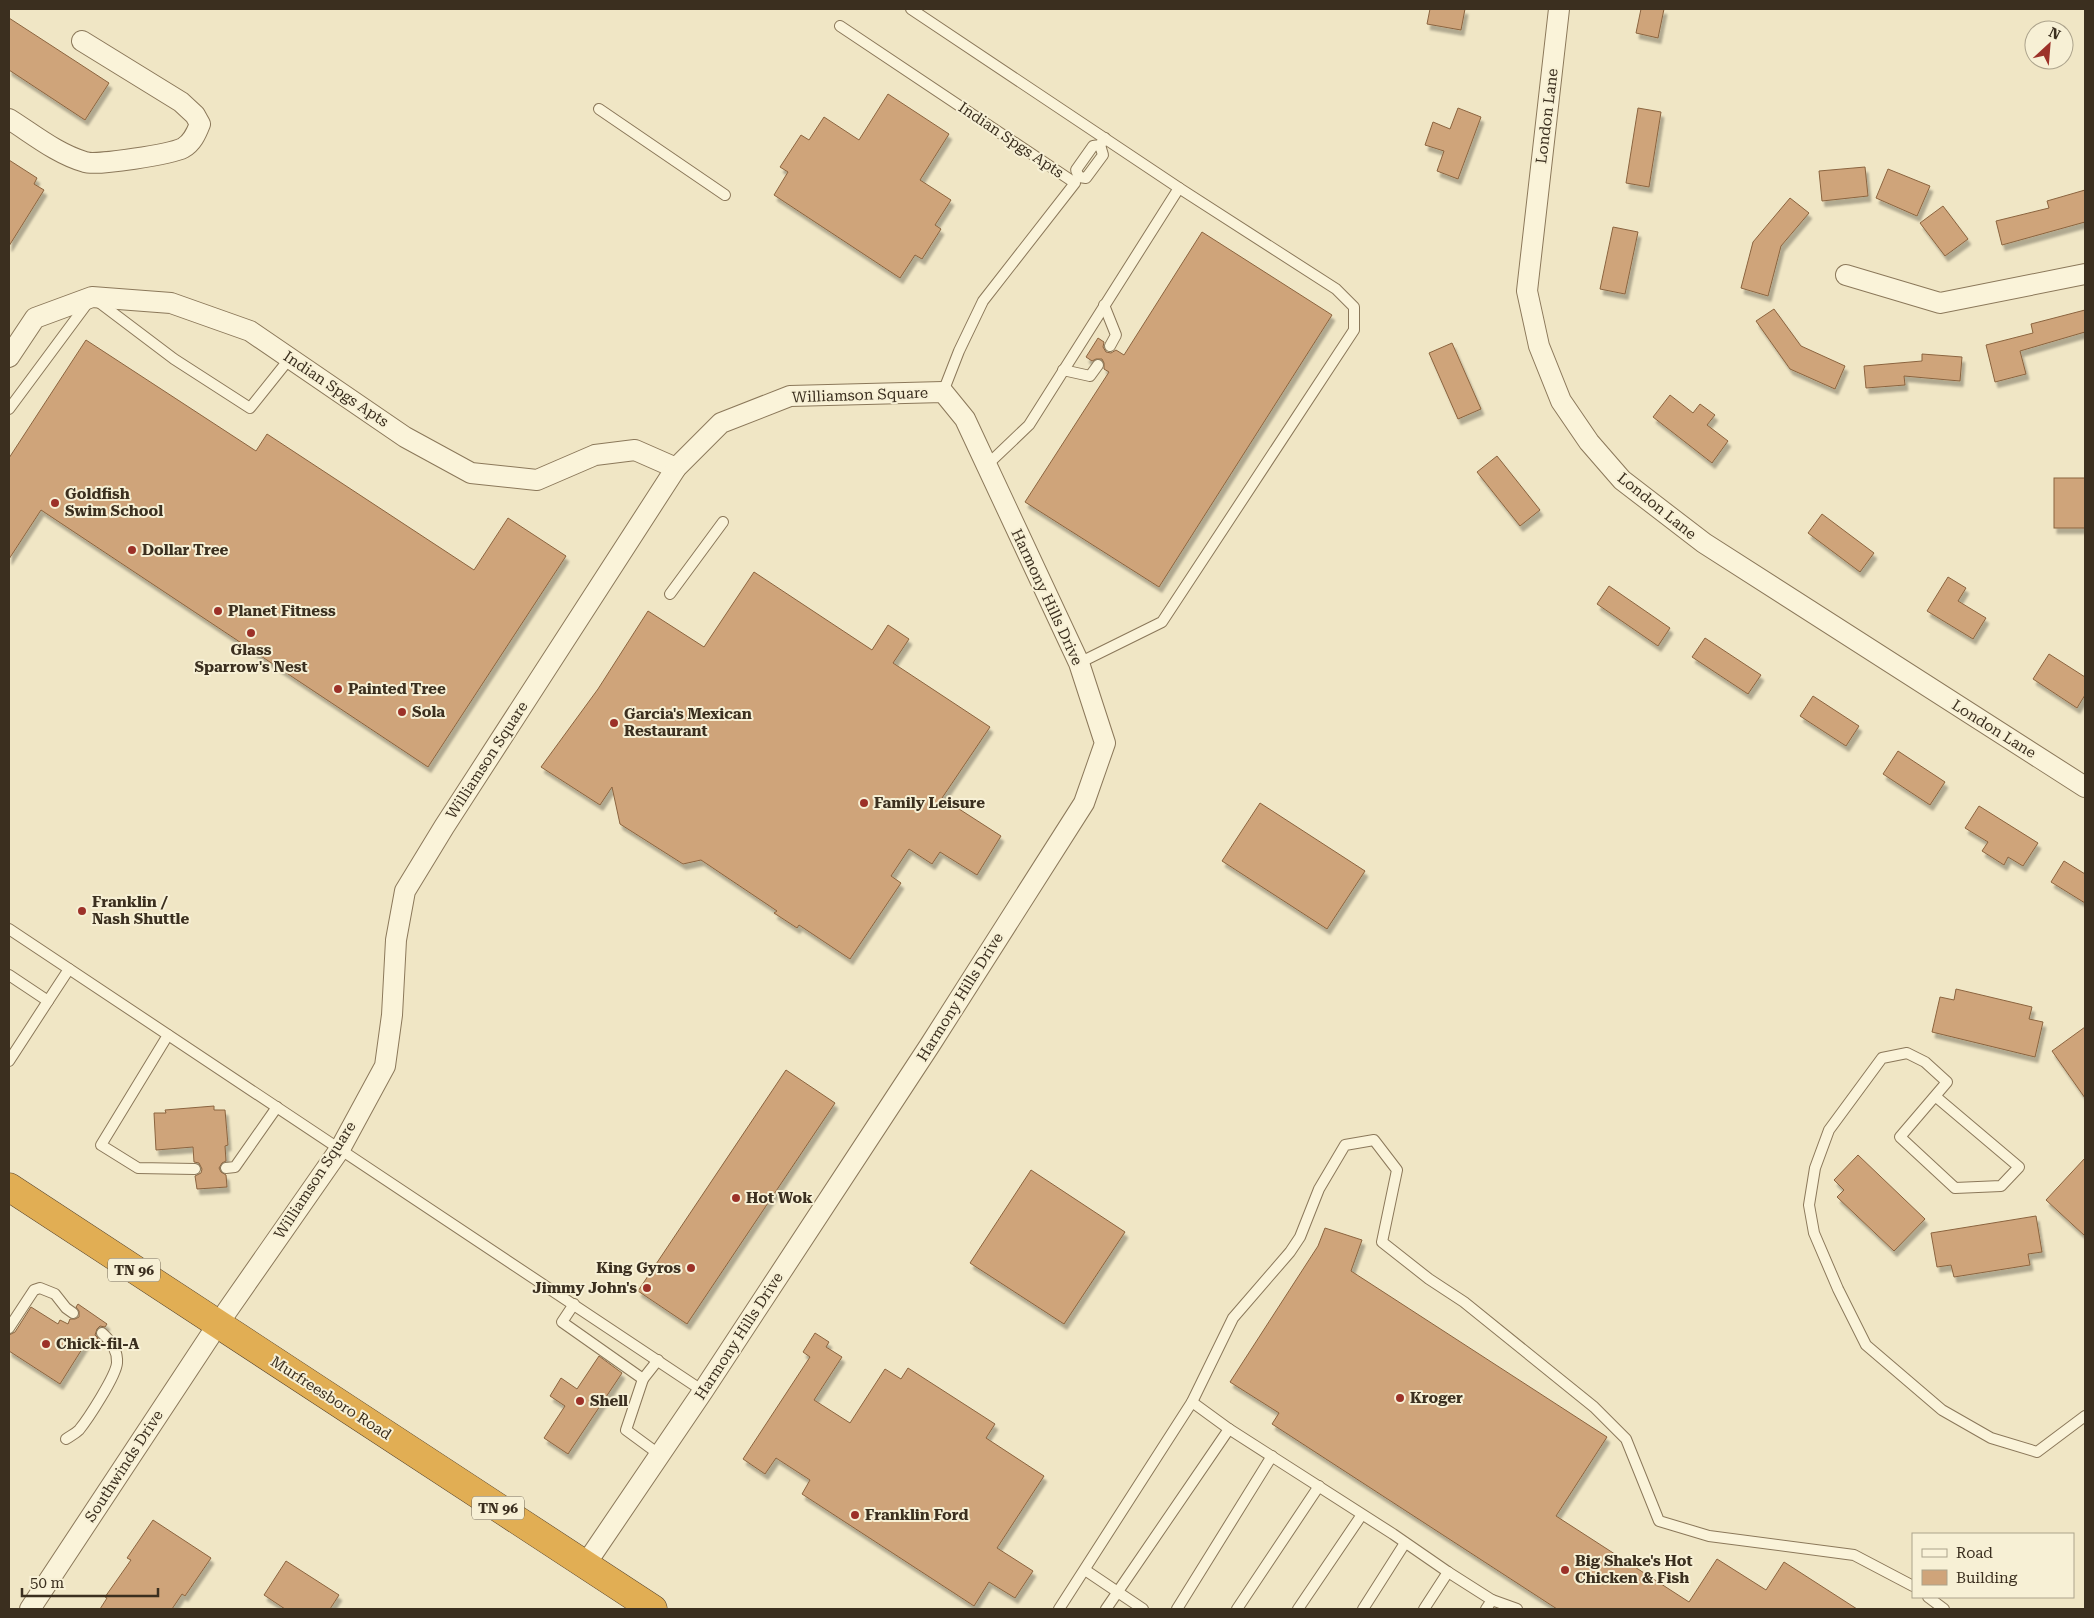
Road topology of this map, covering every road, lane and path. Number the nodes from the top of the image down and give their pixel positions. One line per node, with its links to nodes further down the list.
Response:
1 (911, 9): 7 (lane)
2 (1559, 9): 27 (street, London Lane)
3 (840, 26): 8 (lane, Indian Spgs Apts)
4 (82, 42): 6 (street)
5 (599, 109): 10 (lane)
6 (9, 119)
7 (1102, 141): 8 (lane); 9 (lane)
8 (1077, 180): 20 (lane, Indian Spgs Apts)
9 (1179, 188): 14 (lane); 26 (lane)
10 (725, 195)
11 (2085, 274): 12 (street)
12 (1846, 275)
13 (92, 297): 16 (street, Indian Spgs Apts); 17 (street, Indian Spgs Apts); 17 (lane); 21 (lane)
14 (1104, 305): 15 (lane); 19 (lane)
15 (1110, 346)
16 (9, 357)
17 (290, 358): 23 (street, Indian Spgs Apts)
18 (1098, 365): 19 (lane)
19 (1063, 370): 22 (lane)
20 (943, 392): 22 (street, Harmony Hills Drive); 23 (street, Williamson Square)
21 (9, 409)
22 (986, 466): 26 (street, Harmony Hills Drive)
23 (676, 468): 36 (street, Williamson Square)
24 (723, 522): 25 (lane)
25 (670, 594)
26 (1079, 663): 47 (street, Harmony Hills Drive)
27 (2085, 787)
28 (9, 930): 29 (lane)
29 (69, 970): 31 (lane); 32 (lane)
30 (9, 976): 31 (lane)
31 (48, 1002): 33 (lane)
32 (168, 1035): 35 (lane); 38 (lane)
33 (9, 1061)
34 (1936, 1096): 34 (lane); 49 (lane)
35 (277, 1107): 36 (lane); 37 (lane)
36 (340, 1149): 40 (lane); 42 (street, Williamson Square)
37 (226, 1168)
38 (195, 1169)
39 (9, 1187): 42 (highway, Murfreesboro Road / TN 96)
40 (574, 1304): 45 (lane); 46 (lane)
41 (73, 1313): 43 (lane)
42 (218, 1324): 57 (highway, Murfreesboro Road / TN 96); 64 (street, Southwinds Drive)
43 (9, 1328)
44 (102, 1332): 51 (lane)
45 (658, 1360): 46 (lane); 47 (lane)
46 (642, 1379): 52 (lane)
47 (704, 1390): 52 (street, Harmony Hills Drive)
48 (1192, 1402): 50 (lane); 58 (lane); 60 (lane)
49 (2085, 1416)
50 (1229, 1428): 53 (lane); 61 (lane)
51 (66, 1439)
52 (660, 1455): 57 (street, Harmony Hills Drive)
53 (1272, 1456): 54 (lane); 69 (lane)
54 (1319, 1486): 55 (lane); 70 (lane)
55 (1362, 1516): 56 (lane); 71 (lane)
56 (1405, 1543): 59 (lane); 72 (lane)
57 (585, 1565): 65 (highway, Murfreesboro Road / TN 96)
58 (1085, 1570): 61 (lane); 66 (lane)
59 (1448, 1572): 63 (lane); 73 (lane)
60 (1912, 1585)
61 (1117, 1592): 67 (lane); 68 (lane)
62 (1929, 1598): 76 (lane)
63 (1492, 1600): 74 (lane); 75 (lane)
64 (30, 1609)
65 (653, 1609)
66 (1060, 1609)
67 (1106, 1609)
68 (1143, 1609)
69 (1176, 1609)
70 (1237, 1609)
71 (1298, 1609)
72 (1363, 1609)
73 (1424, 1609)
74 (1486, 1609)
75 (1517, 1609)
76 (1944, 1609)

